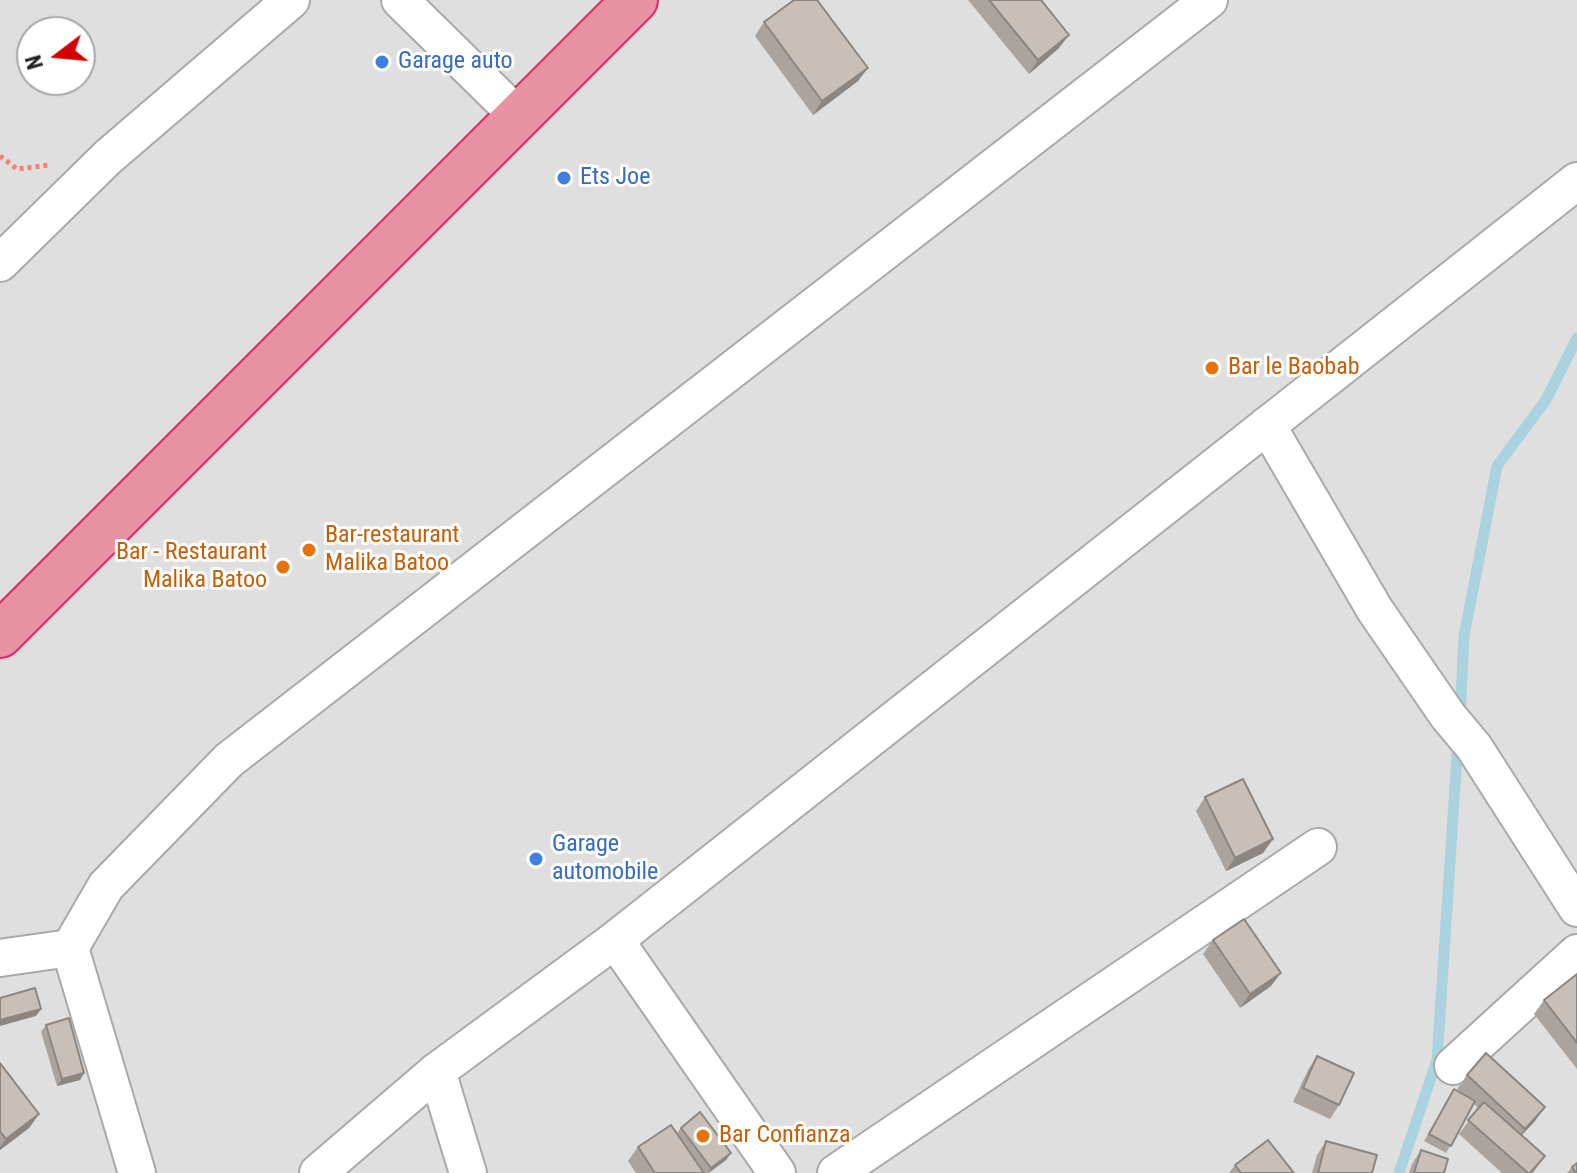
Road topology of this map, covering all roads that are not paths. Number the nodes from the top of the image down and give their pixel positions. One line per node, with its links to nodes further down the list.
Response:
1 (291, 0): 7 (street)
2 (400, 0): 5 (street)
3 (635, 0): 5 (highway)
4 (1209, 0): 13 (street)
5 (518, 116): 9 (highway)
6 (1577, 181): 8 (street)
7 (0, 263)
8 (1267, 425): 11 (street); 12 (street)
9 (0, 635)
10 (1318, 847): 22 (street)
11 (1577, 908)
12 (615, 940): 17 (street); 21 (street)
13 (70, 948): 15 (street); 18 (street)
14 (1577, 953): 16 (street)
15 (0, 958)
16 (1453, 1066)
17 (437, 1071): 19 (street); 20 (street)
18 (137, 1173)
19 (318, 1173)
20 (468, 1173)
21 (777, 1173)
22 (836, 1173)

